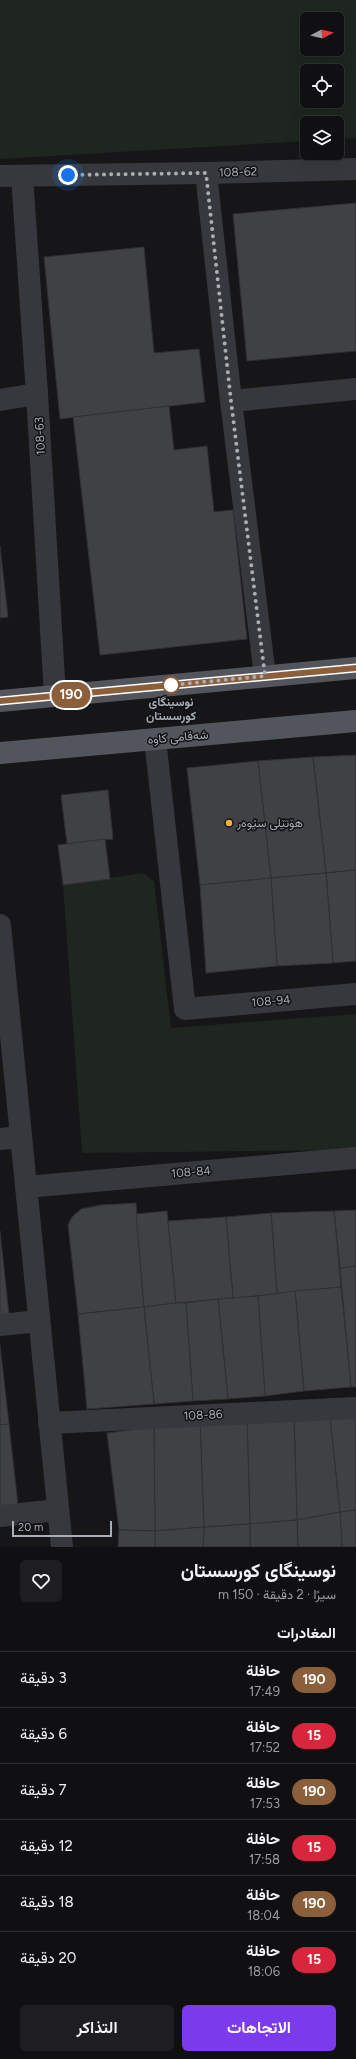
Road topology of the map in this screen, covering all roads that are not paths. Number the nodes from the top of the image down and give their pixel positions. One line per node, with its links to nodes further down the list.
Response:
1 (356, 169): 2 (street, 108-62)
2 (206, 173): 4 (street, 108-62); 8 (street)
3 (0, 176): 4 (street, 108-62)
4 (22, 176): 6 (street, 108-63)
5 (356, 389): 8 (street)
6 (37, 394): 7 (street); 11 (street, 108-63)
7 (0, 400)
8 (231, 401): 10 (street)
9 (356, 668): 10 (main road)
10 (265, 676): 11 (main road)
11 (55, 696): 12 (main road)
12 (0, 701)
13 (356, 721): 14 (main road, شەقامی کاوە)
14 (156, 739): 15 (main road, شەقامی کاوە); 17 (street, 108-94)
15 (0, 753)
16 (0, 925): 18 (street)
17 (356, 994)
18 (11, 1138): 20 (street)
19 (356, 1158): 20 (street, 108-84)
20 (26, 1187): 21 (street)
21 (39, 1321): 22 (street); 24 (street)
22 (0, 1325)
23 (356, 1408): 24 (street, 108-86)
24 (49, 1423): 25 (street)
25 (58, 1510): 26 (street); 27 (street)
26 (0, 1516)
27 (62, 1547)

